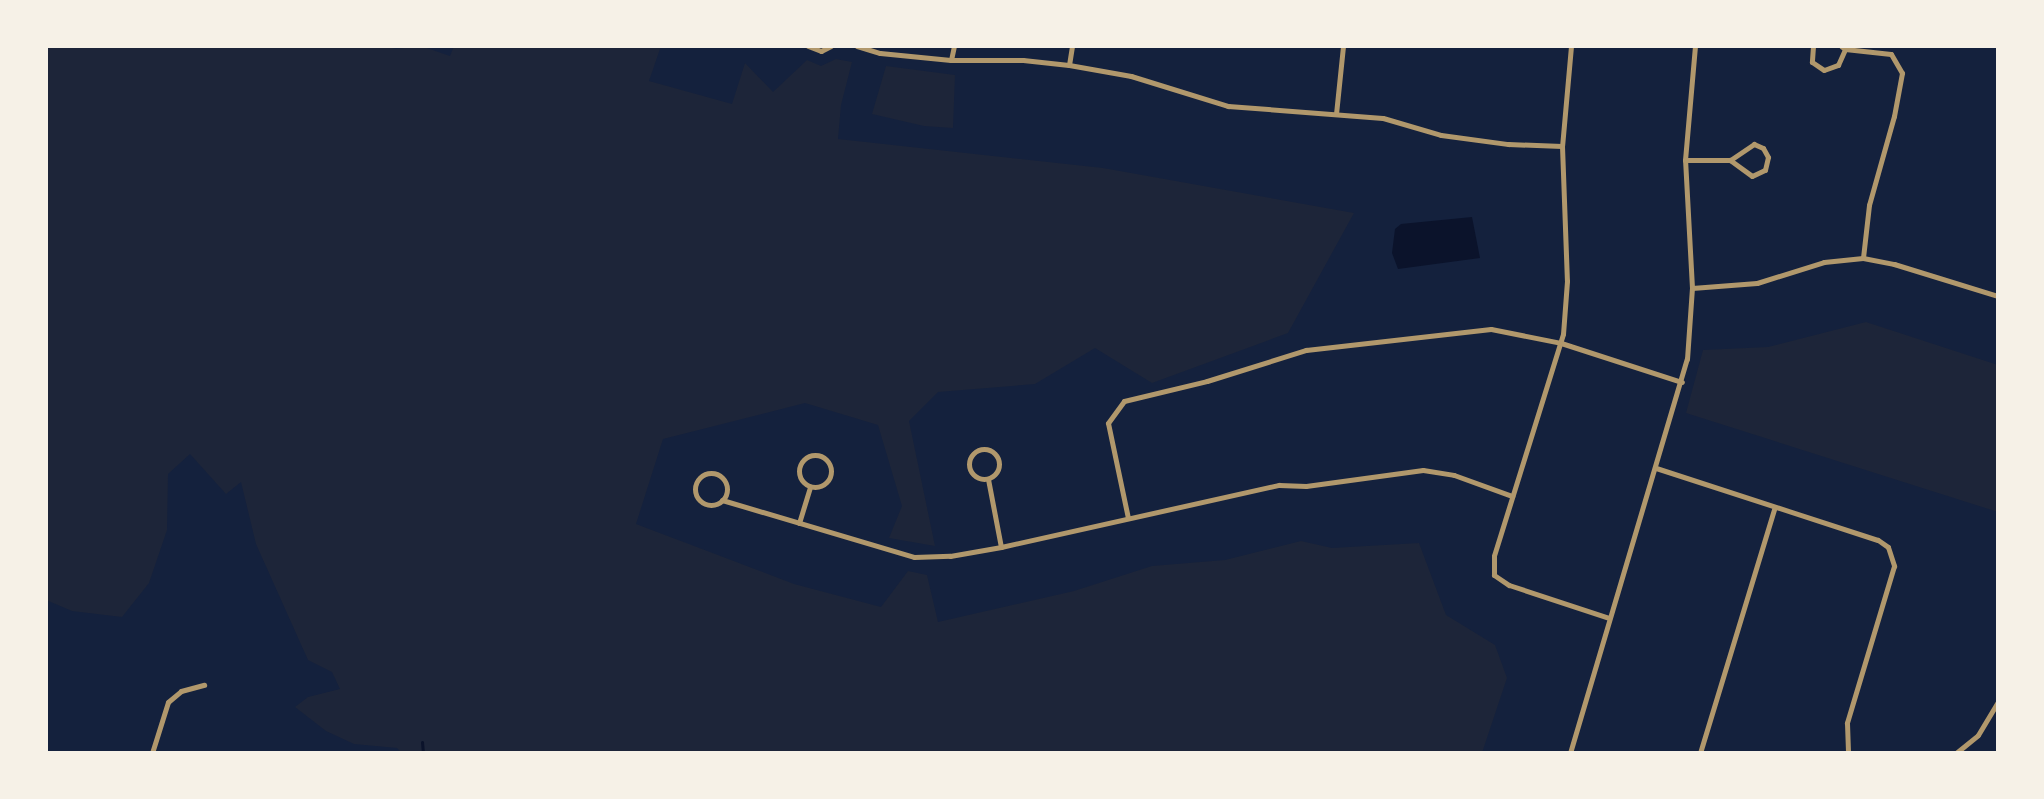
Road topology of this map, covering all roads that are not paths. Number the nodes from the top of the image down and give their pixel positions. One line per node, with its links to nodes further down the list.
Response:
1 (808, 46): 2 (street)
2 (831, 46)
3 (857, 46): 11 (street)
4 (954, 46): 11 (street)
5 (1072, 46): 12 (street)
6 (1343, 46): 13 (street)
7 (1571, 46): 14 (street)
8 (1695, 46): 15 (street)
9 (1813, 46): 10 (street)
10 (1843, 47): 17 (street)
11 (951, 60): 12 (street)
12 (1069, 65): 13 (street)
13 (1336, 114): 14 (street)
14 (1562, 146): 20 (street)
15 (1685, 160): 16 (street); 18 (street)
16 (1730, 160): 16 (street)
17 (1863, 258): 18 (street); 19 (street)
18 (1692, 288): 21 (street)
19 (1998, 296)
20 (1561, 343): 21 (street); 25 (street); 28 (street)
21 (1682, 382): 22 (street)
22 (1656, 468): 27 (street); 31 (street)
23 (988, 479): 23 (street); 30 (street)
24 (810, 487): 24 (street); 29 (street)
25 (1512, 496): 28 (street); 31 (street)
26 (722, 500): 26 (street); 29 (street)
27 (1774, 509): 36 (street); 37 (street)
28 (1128, 518): 30 (street)
29 (799, 523): 30 (street)
30 (1001, 547)
31 (1609, 618): 35 (street)
32 (204, 685): 34 (street)
33 (1998, 702): 38 (street)
34 (152, 753)
35 (1570, 753)
36 (1700, 753)
37 (1848, 753)
38 (1956, 753)

